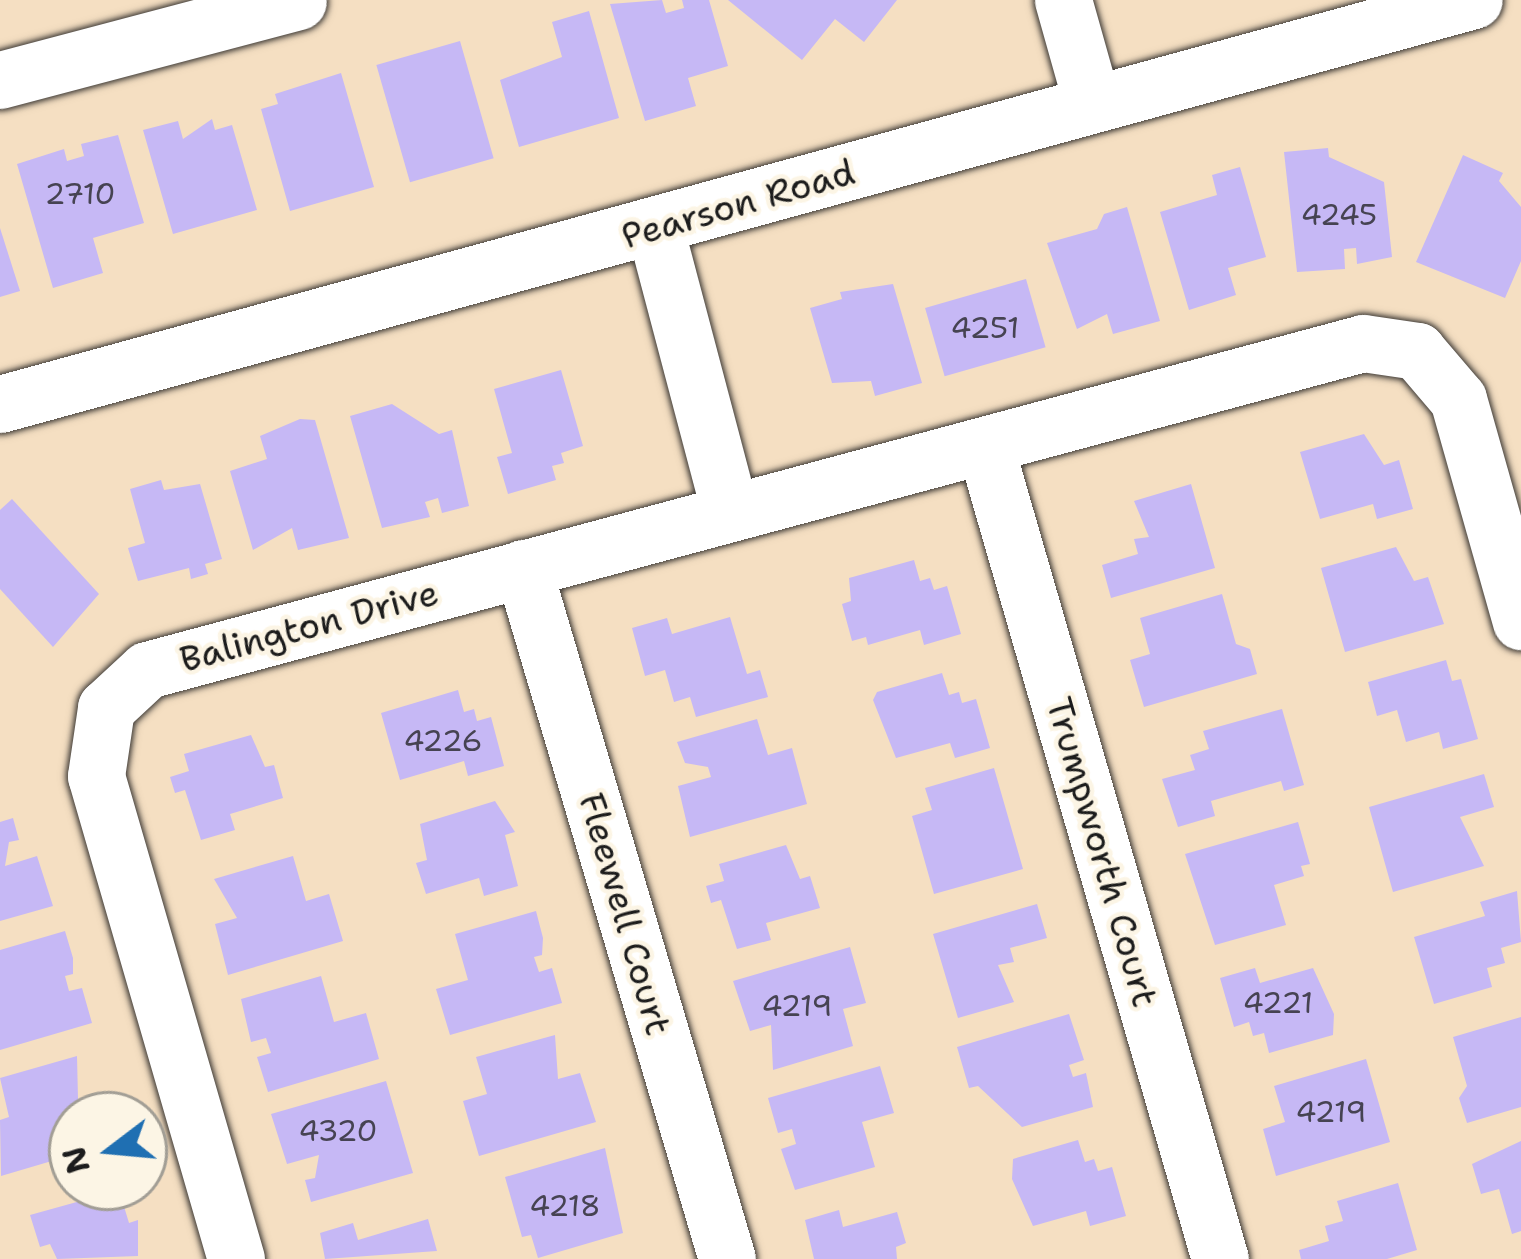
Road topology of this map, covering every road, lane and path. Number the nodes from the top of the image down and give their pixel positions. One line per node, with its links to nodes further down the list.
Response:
1 (300, 0): 4 (street)
2 (1063, 0): 5 (street)
3 (1474, 0): 5 (street, Pearson Road)
4 (0, 80)
5 (1092, 103): 6 (street, Pearson Road)
6 (655, 228): 7 (street, Pearson Road); 9 (street)
7 (0, 404)
8 (985, 446): 9 (street, Balington Drive); 11 (street, Balington Drive); 14 (street, Trumpworth Court)
9 (730, 512): 10 (street, Balington Drive)
10 (524, 568): 12 (street, Balington Drive); 13 (street, Fleewell Court)
11 (1521, 621)
12 (236, 1259)
13 (727, 1259)
14 (1220, 1259)

